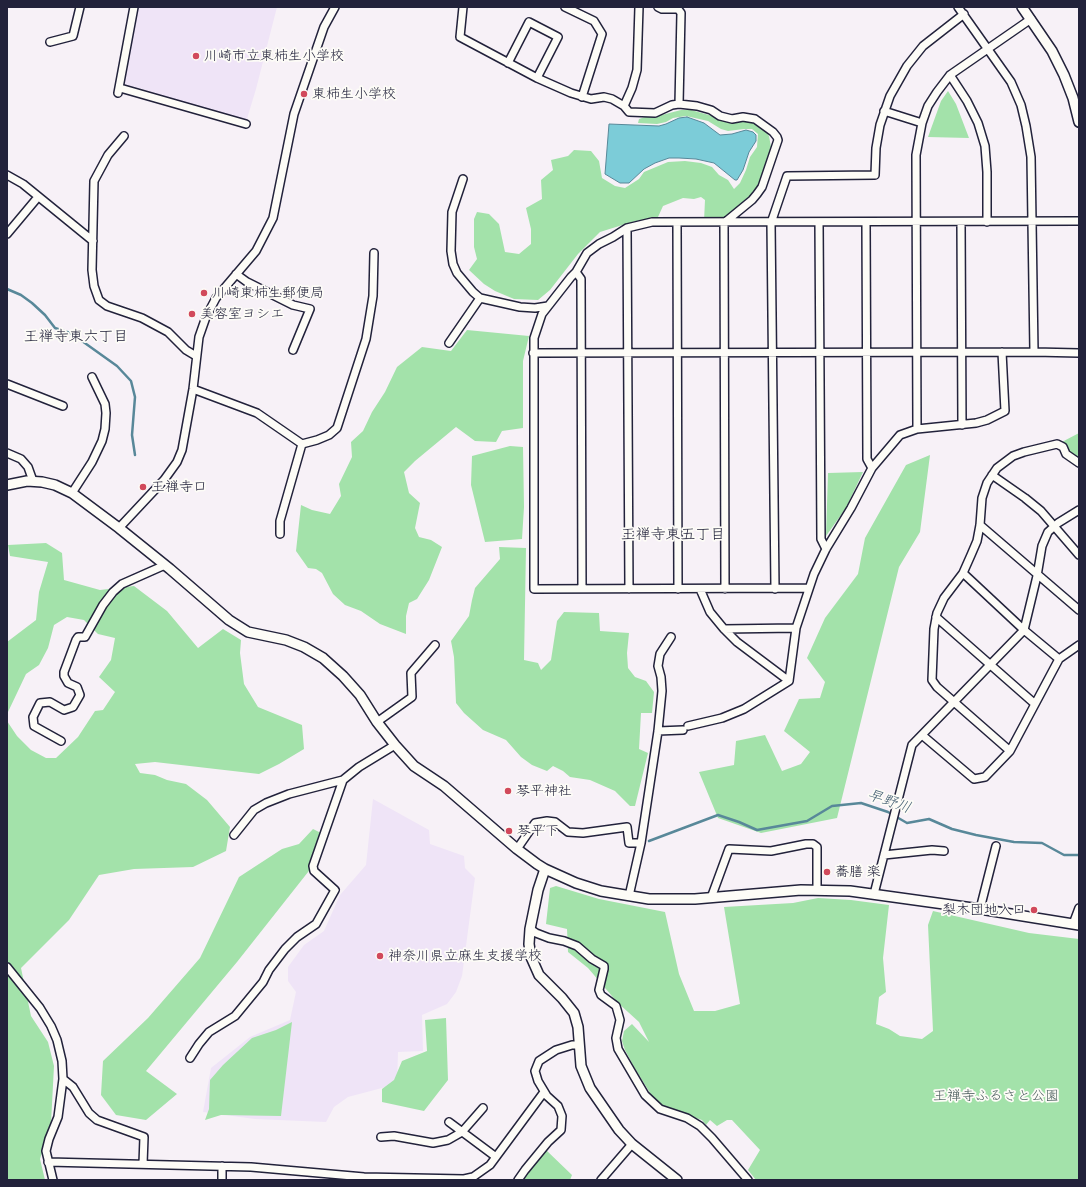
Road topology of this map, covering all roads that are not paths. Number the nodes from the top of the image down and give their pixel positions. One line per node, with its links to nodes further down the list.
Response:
1 (80, 7): 12 (street)
2 (134, 7): 23 (street)
3 (335, 7): 43 (street)
4 (463, 7): 14 (street)
5 (565, 7): 17 (street)
6 (639, 7): 19 (street)
7 (658, 7): 18 (street)
8 (958, 7): 10 (street)
9 (1022, 7): 11 (street)
10 (964, 14): 13 (street); 20 (street)
11 (1031, 19): 13 (street); 21 (street)
12 (50, 42)
13 (988, 48): 15 (street); 28 (street)
14 (508, 63): 16 (street); 16 (street)
15 (950, 75): 22 (street); 34 (street)
16 (537, 78): 17 (street)
17 (582, 97): 19 (street)
18 (679, 104): 19 (street); 36 (street)
19 (624, 106)
20 (884, 111): 22 (street); 37 (street)
21 (1079, 122)
22 (922, 123): 32 (street)
23 (246, 124)
24 (124, 136): 40 (street)
25 (7, 174): 27 (street)
26 (463, 179): 44 (street)
27 (38, 197): 39 (street); 40 (street)
28 (1032, 221): 29 (street); 34 (street); 55 (street)
29 (1079, 221)
30 (820, 222): 31 (street); 37 (street); 50 (street)
31 (866, 222): 32 (street); 51 (street)
32 (916, 222): 33 (street); 52 (street)
33 (961, 222): 34 (street); 53 (street)
34 (987, 222)
35 (677, 223): 36 (street); 38 (street); 59 (street)
36 (724, 223): 37 (street); 48 (street)
37 (771, 223): 49 (street)
38 (627, 228): 42 (street); 58 (street)
39 (7, 234)
40 (93, 241): 61 (street)
41 (374, 253): 68 (street)
42 (576, 272): 45 (street); 57 (street)
43 (236, 274): 47 (street); 61 (street)
44 (480, 298): 45 (street); 46 (street)
45 (548, 306): 56 (street)
46 (449, 343)
47 (293, 350)
48 (724, 352): 49 (street); 59 (street); 91 (street)
49 (773, 352): 50 (street); 92 (street)
50 (820, 352): 51 (street); 81 (street)
51 (866, 352): 52 (street); 71 (street)
52 (917, 352): 53 (street); 67 (street)
53 (962, 352): 54 (street); 66 (street)
54 (1002, 352): 55 (street); 66 (street)
55 (1034, 352): 60 (street)
56 (533, 353): 57 (street); 87 (street)
57 (581, 353): 58 (street); 87 (street)
58 (628, 353): 59 (street); 88 (street)
59 (677, 353): 89 (street)
60 (1079, 353)
61 (196, 356): 64 (street)
62 (92, 377): 75 (street)
63 (7, 384): 65 (street)
64 (193, 389): 68 (street); 79 (street)
65 (63, 406)
66 (962, 425): 67 (street)
67 (917, 429): 71 (street)
68 (302, 444): 80 (street)
69 (7, 454): 73 (street)
70 (1079, 463): 72 (street)
71 (872, 468): 81 (street)
72 (992, 475): 77 (street); 78 (street)
73 (33, 481): 74 (street); 75 (street)
74 (7, 486)
75 (72, 493): 79 (street)
76 (1079, 510): 78 (street)
77 (980, 525): 84 (street); 85 (street)
78 (1055, 526): 82 (street); 85 (street)
79 (119, 528): 83 (street)
80 (280, 534)
81 (826, 549): 86 (street)
82 (1079, 555)
83 (165, 565): 106 (street); 109 (street)
84 (963, 572): 94 (street); 97 (street)
85 (1037, 576): 93 (street); 97 (street)
86 (808, 588): 92 (street); 95 (street)
87 (582, 589): 88 (street)
88 (629, 589): 89 (street)
89 (678, 589): 90 (street)
90 (700, 589): 91 (street); 96 (street)
91 (725, 589): 92 (street)
92 (775, 589)
93 (1079, 610)
94 (936, 617): 102 (street); 104 (street)
95 (796, 628): 96 (street); 103 (street)
96 (724, 629): 103 (street)
97 (1024, 630): 101 (street); 102 (street)
98 (670, 637): 107 (street)
99 (435, 645): 106 (street)
100 (1079, 645): 101 (street)
101 (1059, 659): 105 (street)
102 (990, 664): 104 (street); 105 (street)
103 (788, 681): 107 (street)
104 (954, 702): 108 (street); 111 (street)
105 (1035, 704): 111 (street)
106 (377, 722): 110 (street)
107 (658, 731): 114 (street)
108 (922, 735): 111 (street); 118 (street)
109 (61, 741)
110 (396, 745): 112 (street); 116 (street)
111 (1010, 751)
112 (343, 780): 113 (street); 130 (street)
113 (234, 834)
114 (641, 843): 116 (street); 122 (street)
115 (996, 846): 125 (street)
116 (517, 849): 119 (street)
117 (944, 851): 118 (street)
118 (884, 855): 121 (street)
119 (545, 869): 122 (street); 127 (street)
120 (817, 890): 121 (street); 123 (street); 123 (street)
121 (874, 894): 125 (street)
122 (629, 896): 123 (street)
123 (711, 898)
124 (1079, 908): 126 (street)
125 (980, 909): 126 (street)
126 (1076, 924)
127 (530, 929): 129 (street); 148 (street)
128 (7, 967): 131 (street)
129 (579, 1045): 132 (street); 137 (street)
130 (190, 1058)
131 (63, 1079): 139 (street); 140 (street)
132 (544, 1092): 138 (street); 145 (street)
133 (483, 1108): 135 (street)
134 (449, 1122): 135 (street)
135 (462, 1132): 136 (street); 138 (street)
136 (381, 1137)
137 (632, 1144): 146 (street); 147 (street)
138 (496, 1157): 142 (street)
139 (48, 1162): 140 (street); 143 (street)
140 (143, 1164): 141 (street)
141 (222, 1166): 142 (street); 144 (street)
142 (364, 1179)
143 (52, 1180)
144 (222, 1180)
145 (518, 1180)
146 (601, 1180)
147 (677, 1180)
148 (747, 1180)

